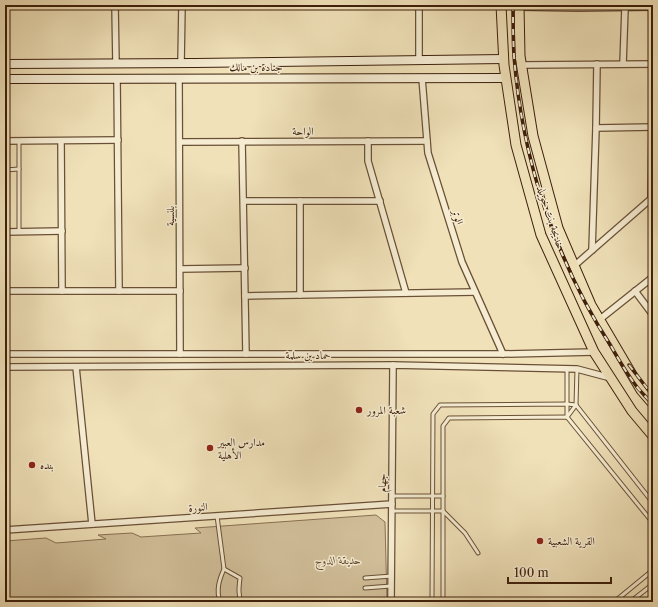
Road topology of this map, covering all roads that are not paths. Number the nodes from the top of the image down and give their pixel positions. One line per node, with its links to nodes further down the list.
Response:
1 (115, 5): 14 (street)
2 (182, 5): 3 (street); 12 (street)
3 (191, 5)
4 (419, 5): 11 (street)
5 (501, 5): 10 (main road, خديجة بنت خويلد)
6 (519, 6): 7 (street); 18 (main road, خديجة بنت خويلد)
7 (578, 7): 9 (street)
8 (653, 7): 9 (street)
9 (625, 8): 16 (street)
10 (504, 59): 11 (street, جنادة بن مالك); 20 (main road, خديجة بنت خويلد)
11 (419, 60): 12 (street, جنادة بن مالك)
12 (181, 63): 14 (street, جنادة بن مالك)
13 (5, 64): 14 (street, جنادة بن مالك)
14 (116, 64)
15 (597, 64): 16 (street); 18 (street); 25 (street)
16 (623, 64): 17 (street)
17 (653, 64)
18 (522, 65): 44 (main road, خديجة بنت خويلد)
19 (422, 78): 20 (street, جنادة بن مالك); 23 (street, جنادة بن مالك); 31 (street, الوتر)
20 (506, 78): 59 (main road, خديجة بنت خويلد)
21 (5, 79): 22 (street, جنادة بن مالك)
22 (117, 79): 23 (street, جنادة بن مالك); 26 (street)
23 (179, 79): 32 (street, بلنسية)
24 (652, 127): 25 (street); 36 (street)
25 (596, 128): 43 (street)
26 (118, 140): 29 (street); 50 (street)
27 (5, 141): 28 (street)
28 (18, 141): 29 (street); 34 (lane)
29 (61, 141): 40 (street)
30 (368, 141): 31 (street, الواحة); 33 (street, الواحة); 39 (street)
31 (427, 141): 53 (street, الوتر)
32 (180, 142): 33 (street, الواحة); 46 (street, بلنسية)
33 (242, 142): 37 (street)
34 (19, 169): 35 (lane); 42 (lane)
35 (5, 170)
36 (652, 197): 43 (street)
37 (244, 201): 38 (street); 45 (street)
38 (300, 201): 39 (street); 55 (street)
39 (380, 201): 54 (street)
40 (62, 231): 42 (street); 49 (street)
41 (5, 232): 42 (street)
42 (19, 232)
43 (592, 250): 44 (street)
44 (574, 266): 58 (main road, خديجة بنت خويلد)
45 (245, 268): 46 (street); 56 (street)
46 (180, 269): 51 (street, بلنسية)
47 (653, 277): 52 (street)
48 (5, 291): 49 (street)
49 (62, 291): 50 (street)
50 (119, 291): 51 (street)
51 (180, 291): 61 (street, بلنسية)
52 (635, 291): 57 (street); 58 (street)
53 (476, 292): 54 (street); 63 (street, الوتر)
54 (406, 293): 55 (street)
55 (300, 295): 56 (street)
56 (245, 296): 62 (street)
57 (653, 315)
58 (599, 320): 71 (main road, خديجة بنت خويلد)
59 (594, 352): 63 (street, حماد بن سلمة); 69 (main road, خديجة بنت خويلد)
60 (5, 354): 61 (street, حماد بن سلمة)
61 (180, 354): 62 (street, حماد بن سلمة)
62 (246, 354): 63 (street, حماد بن سلمة)
63 (503, 354)
64 (393, 365): 66 (street, حماد بن سلمة); 67 (street, حماد بن سلمة); 75 (street, جهام)
65 (5, 367): 66 (street, حماد بن سلمة)
66 (76, 367): 85 (street)
67 (566, 369): 68 (street, حماد بن سلمة); 70 (lane)
68 (577, 369): 69 (street, حماد بن سلمة); 72 (lane)
69 (611, 378): 74 (main road, خديجة بنت خويلد)
70 (567, 404): 72 (lane); 73 (lane); 76 (lane)
71 (653, 404)
72 (576, 405): 73 (lane); 78 (lane)
73 (567, 417): 77 (lane); 84 (lane)
74 (653, 436)
75 (392, 496): 76 (lane); 79 (street, جهام)
76 (433, 496): 77 (lane); 81 (lane)
77 (443, 496): 82 (lane)
78 (653, 503)
79 (392, 504): 80 (street, جهام); 83 (street, النورة)
80 (392, 511): 81 (lane); 90 (street, جهام)
81 (432, 511): 82 (lane); 98 (lane)
82 (443, 511): 87 (lane); 99 (lane)
83 (217, 516): 85 (street, النورة); 88 (lane)
84 (653, 522)
85 (92, 524): 86 (street, النورة)
86 (5, 530)
87 (478, 553)
88 (224, 569): 95 (lane); 96 (lane)
89 (653, 570): 100 (lane)
90 (392, 576): 91 (lane); 93 (street, جهام)
91 (365, 578)
92 (653, 584): 101 (lane)
93 (392, 586): 94 (lane); 97 (street, جهام)
94 (365, 588)
95 (220, 602)
96 (241, 602)
97 (392, 602)
98 (432, 602)
99 (443, 602)
100 (614, 602)
101 (630, 602)

